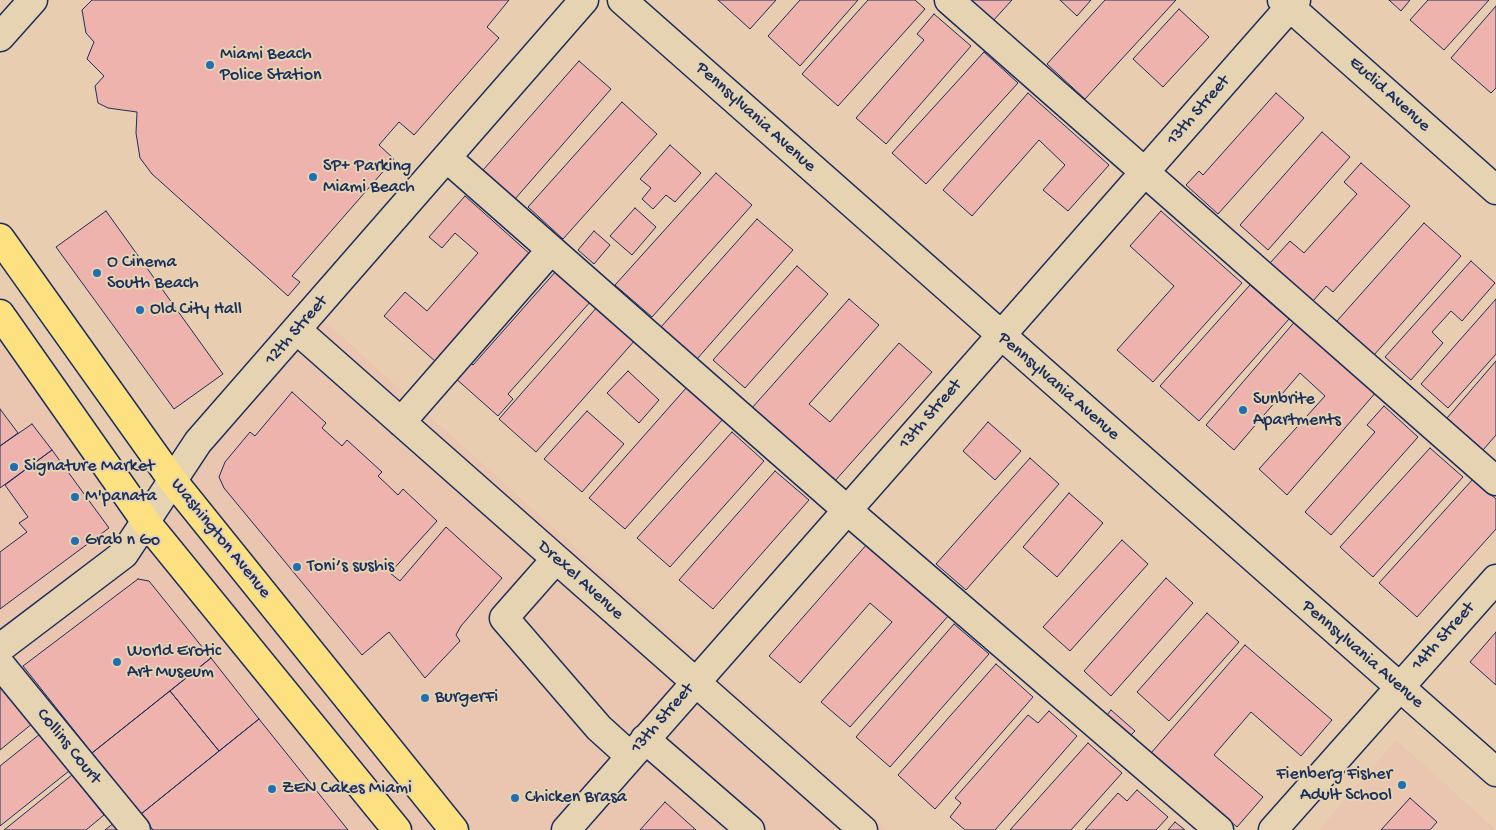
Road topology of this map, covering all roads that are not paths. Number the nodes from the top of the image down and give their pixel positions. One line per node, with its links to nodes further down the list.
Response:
1 (33, 0): 6 (street)
2 (584, 0): 7 (street, 12th Street)
3 (622, 0): 14 (street, Pennsylvania Avenue)
4 (949, 0): 8 (street)
5 (1289, 2): 8 (street, 13th Street); 9 (street, Euclid Avenue)
6 (0, 37)
7 (447, 158): 11 (street); 13 (street, 12th Street)
8 (1144, 173): 14 (street, 13th Street); 17 (street)
9 (1496, 190)
10 (0, 238): 16 (main road, Washington Avenue)
11 (551, 250): 15 (street); 18 (street)
12 (0, 314): 19 (main road)
13 (297, 330): 15 (street, Drexel Avenue); 16 (street, 12th Street)
14 (1000, 336): 18 (street, 13th Street); 25 (street, Pennsylvania Avenue)
15 (401, 422): 20 (street, Drexel Avenue)
16 (173, 481): 19 (street, 12th Street); 31 (main road, Washington Avenue)
17 (1496, 481)
18 (847, 510): 24 (street, 13th Street); 35 (street)
19 (146, 522): 22 (street, 12th Street); 30 (main road)
20 (556, 559): 24 (street, Drexel Avenue); 26 (street)
21 (1496, 579): 25 (street, 14th Street)
22 (0, 648)
23 (0, 664): 29 (street, Collins Court)
24 (694, 682): 26 (street, 13th Street); 34 (street, Drexel Avenue)
25 (1399, 688): 27 (street, Pennsylvania Avenue); 28 (street, 14th Street)
26 (638, 747): 32 (street, 13th Street); 33 (street)
27 (1496, 772)
28 (1276, 829)
29 (136, 830)
30 (397, 830)
31 (454, 830)
32 (566, 830)
33 (750, 830)
34 (863, 830)
35 (1219, 830)

